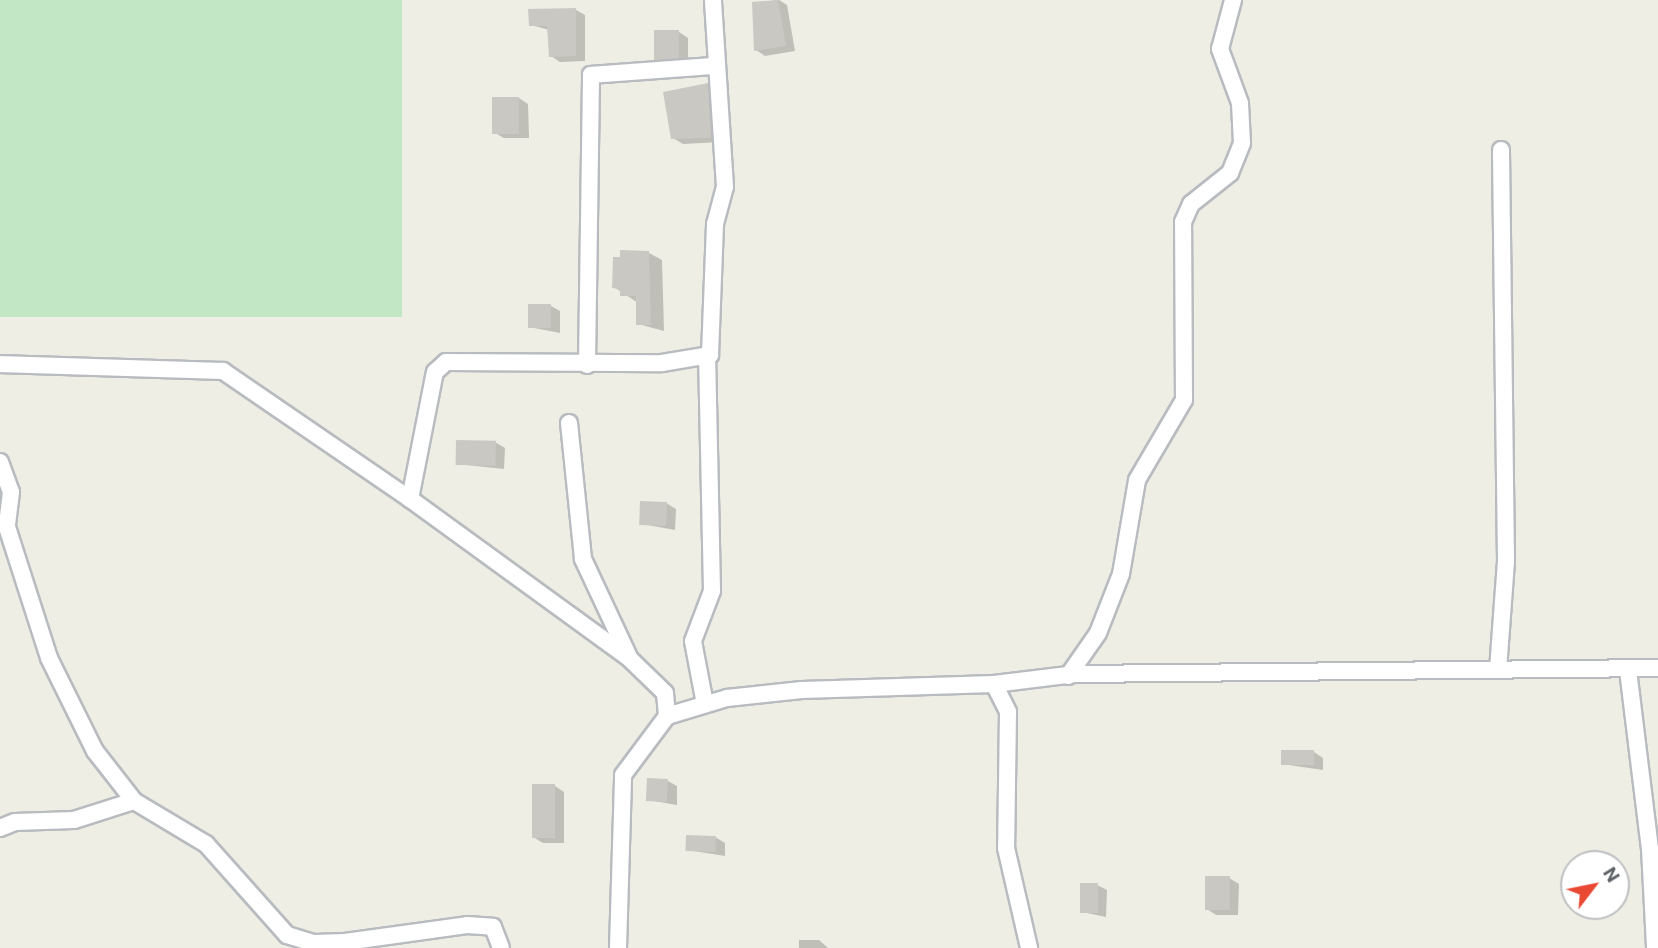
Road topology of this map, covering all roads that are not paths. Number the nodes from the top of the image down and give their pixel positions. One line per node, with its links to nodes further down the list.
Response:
1 (713, 0): 3 (street)
2 (1233, 0): 15 (street)
3 (715, 66): 5 (street); 7 (street)
4 (1501, 150): 13 (street)
5 (707, 356): 7 (street); 17 (street)
6 (0, 364): 10 (street)
7 (587, 365): 10 (street)
8 (569, 423): 11 (street)
9 (0, 462): 19 (street)
10 (410, 499): 11 (street)
11 (629, 658): 18 (street)
12 (1658, 668): 14 (street)
13 (1498, 670): 14 (street); 15 (street)
14 (1628, 670): 24 (street)
15 (1068, 676): 16 (street)
16 (994, 684): 17 (street); 23 (street)
17 (705, 704): 18 (street)
18 (667, 716): 22 (street)
19 (134, 801): 20 (street); 21 (street)
20 (0, 828)
21 (501, 948)
22 (618, 948)
23 (1029, 948)
24 (1655, 948)

